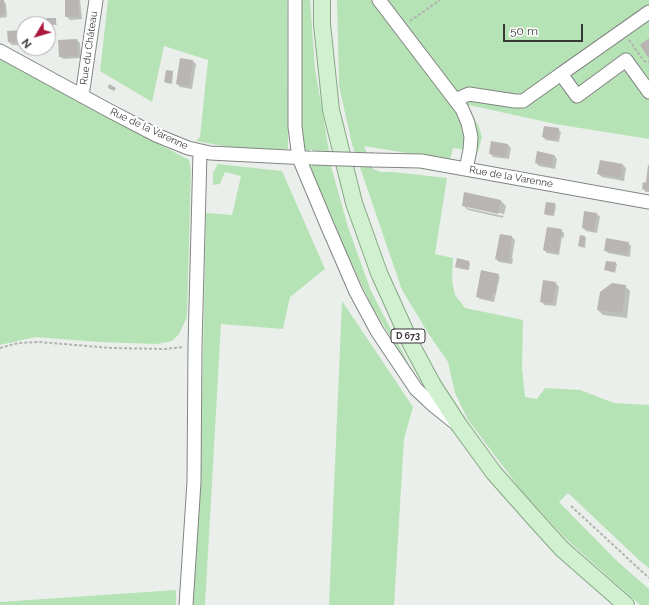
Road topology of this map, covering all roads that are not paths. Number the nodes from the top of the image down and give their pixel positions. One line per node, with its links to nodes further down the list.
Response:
1 (96, 0): 9 (street, Rue du Château)
2 (295, 0): 12 (street)
3 (322, 0): 15 (main road, D 673)
4 (380, 0): 10 (street)
5 (649, 12): 7 (street)
6 (0, 51): 9 (street, Rue de la Varenne)
7 (561, 74): 8 (street); 10 (street)
8 (649, 92)
9 (82, 96): 11 (street, Rue de la Varenne)
10 (455, 100): 13 (street)
11 (200, 152): 12 (street, Rue de la Varenne); 16 (street)
12 (306, 158): 13 (street, Rue de la Varenne, bridge); 15 (street)
13 (466, 169): 14 (street, Rue de la Varenne)
14 (649, 202)
15 (458, 425): 17 (main road, D 673)
16 (186, 605)
17 (626, 605)

